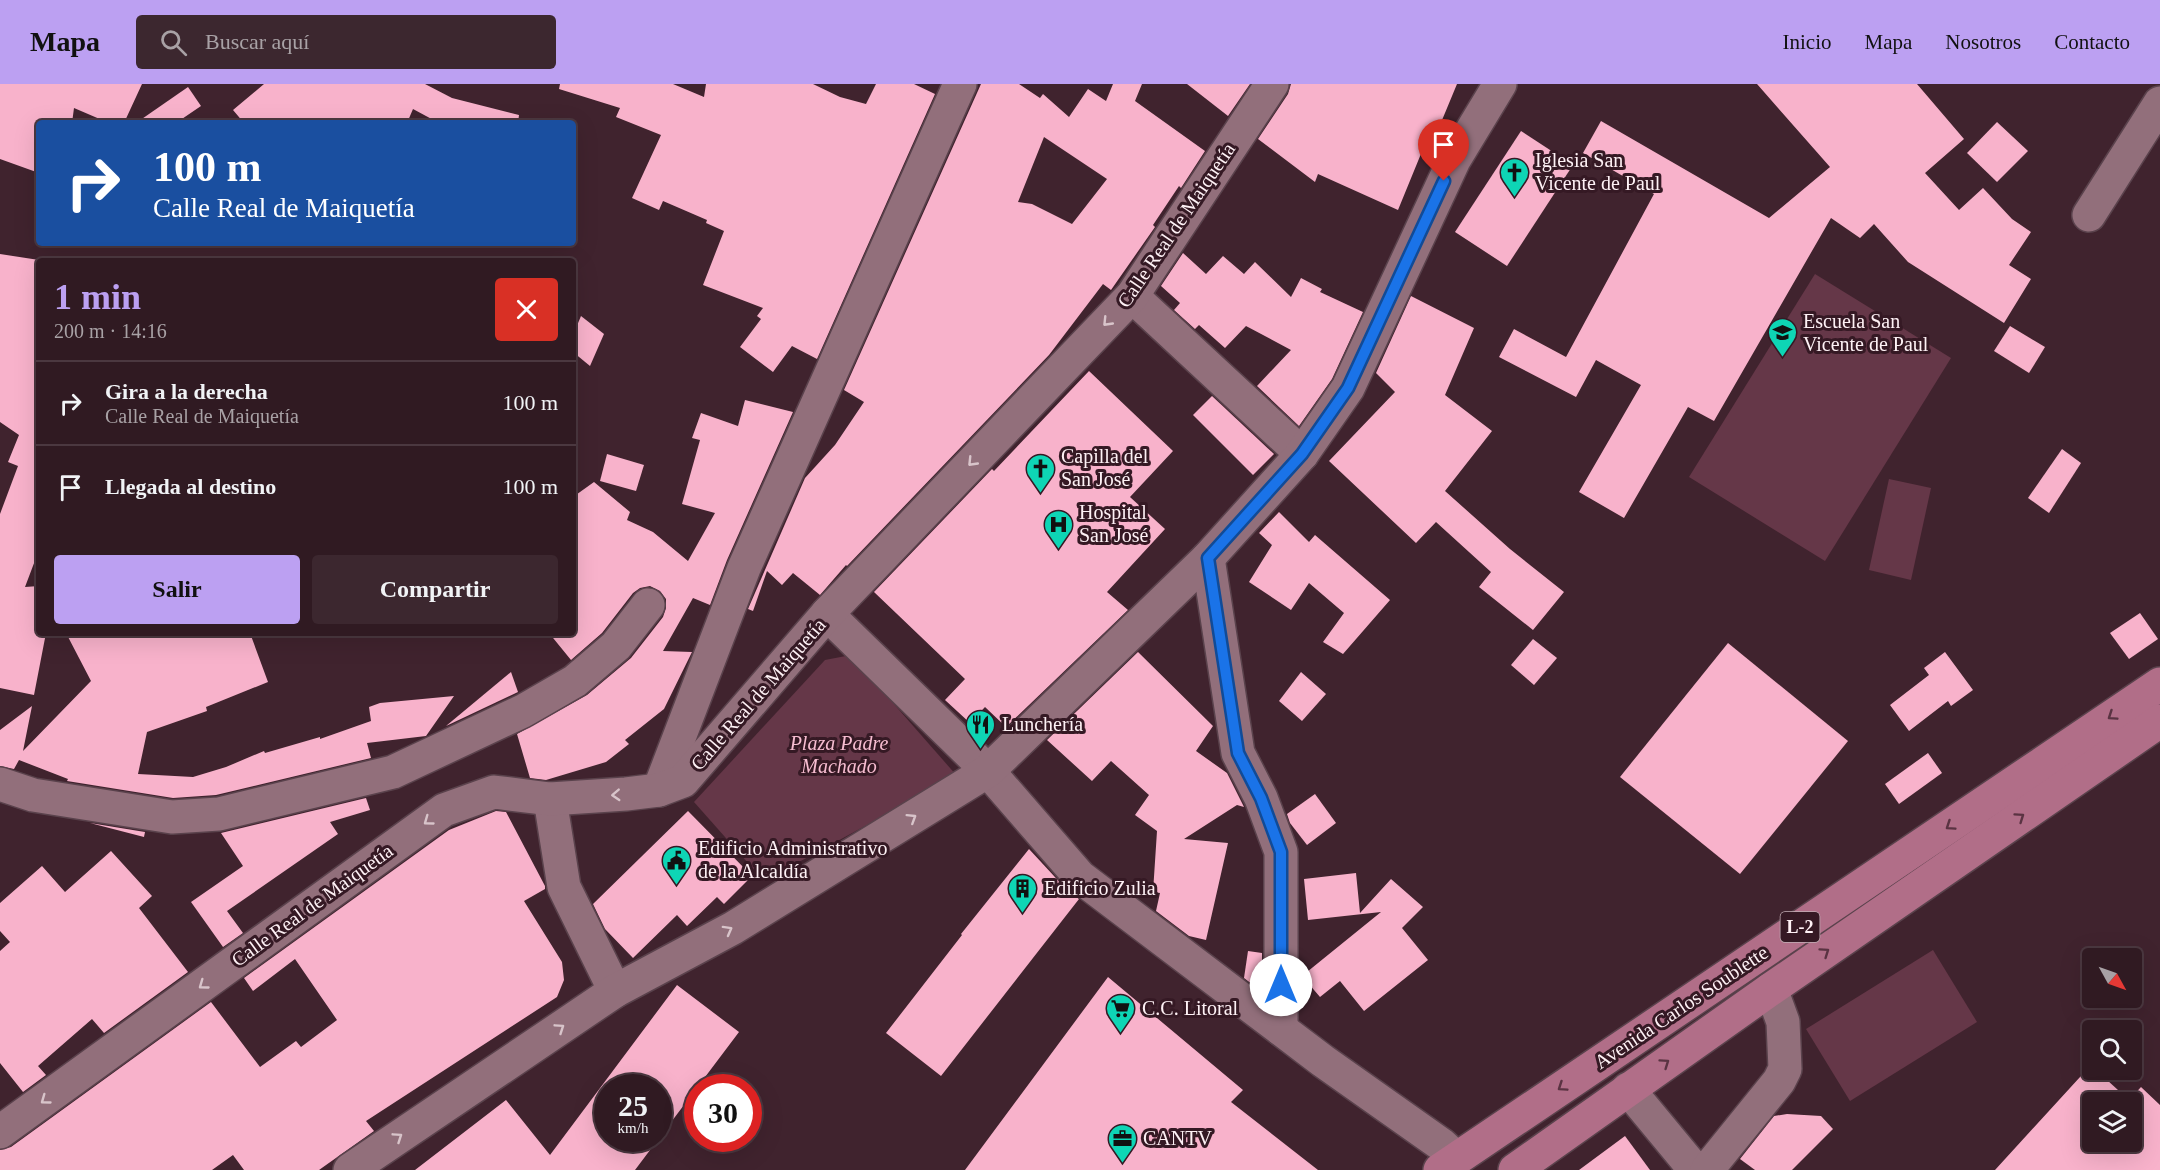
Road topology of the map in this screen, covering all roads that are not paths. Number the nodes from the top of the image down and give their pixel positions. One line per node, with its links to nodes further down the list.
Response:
1 (960, 84): 15 (street)
2 (1272, 84): 6 (street, Calle Real de Maiquetía)
3 (1500, 84): 7 (street)
4 (2160, 103): 5 (street)
5 (2089, 215)
6 (1132, 296): 7 (street); 10 (street, Calle Real de Maiquetía, one-way to 10)
7 (1302, 454): 8 (street)
8 (1208, 558): 13 (street); 19 (street)
9 (648, 604): 14 (street)
10 (827, 614): 13 (street); 15 (street, Calle Real de Maiquetía)
11 (2160, 684): 22 (main road, Avenida Carlos Soublette / L-2, one-way to 22)
12 (2160, 721): 17 (main road, Avenida Carlos Soublette / L-2, one-way to 12)
13 (988, 771): 18 (street, one-way to 13); 19 (street)
14 (0, 784)
15 (659, 790): 16 (street, Calle Real de Maiquetía, one-way to 16)
16 (550, 799): 18 (street); 21 (street, Calle Real de Maiquetía, one-way to 21)
17 (1771, 989): 20 (main road, Avenida Carlos Soublette / L-2, one-way to 17); 26 (street)
18 (615, 991): 23 (street, one-way to 18)
19 (1281, 1029): 22 (street)
20 (1628, 1089): 24 (main road, Avenida Carlos Soublette / L-2); 25 (street)
21 (0, 1132)
22 (1448, 1164)
23 (350, 1170)
24 (1515, 1170)
25 (1695, 1170)
26 (1707, 1170)

